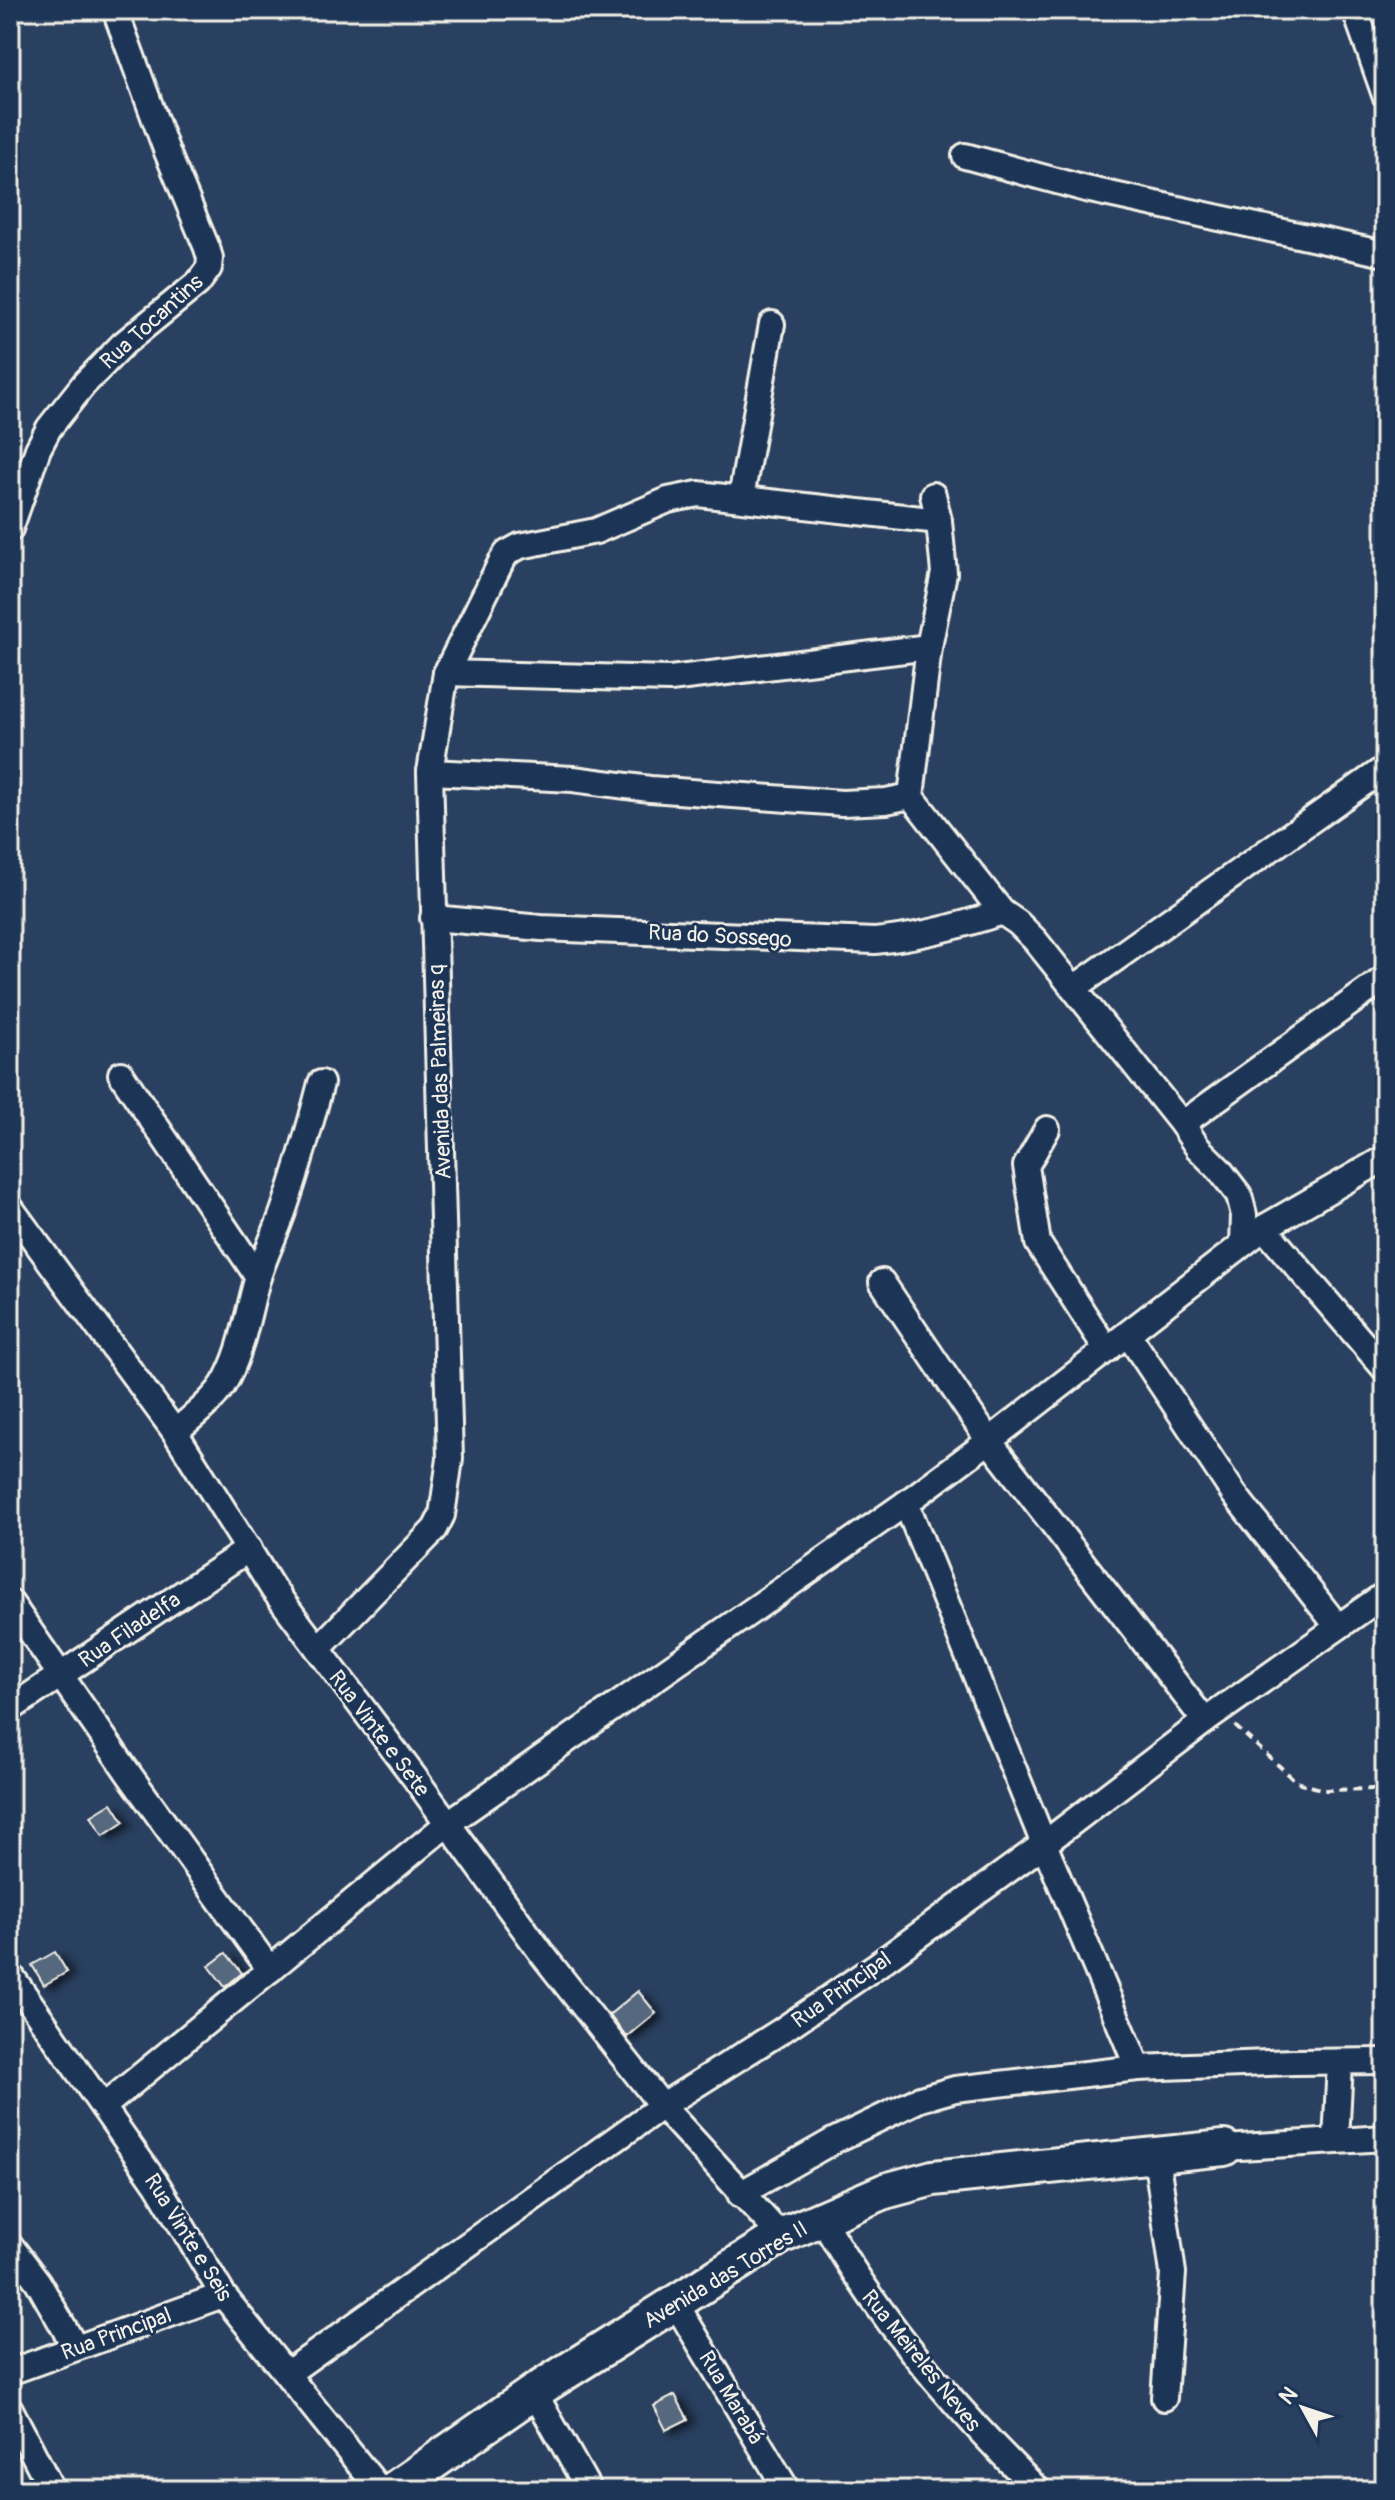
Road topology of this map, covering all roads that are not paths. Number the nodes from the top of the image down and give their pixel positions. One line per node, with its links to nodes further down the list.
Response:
1 (115, 10): 10 (street, Rua Tocantins)
2 (1355, 10): 3 (street)
3 (1385, 95)
4 (965, 156): 5 (street)
5 (1385, 254)
6 (772, 324): 8 (street)
7 (933, 495): 9 (street)
8 (741, 498): 9 (street, Avenida das Palmeiras q); 12 (street, Avenida das Palmeiras q)
9 (939, 521): 11 (street)
10 (10, 529)
11 (929, 647): 12 (street); 15 (street)
12 (446, 673): 14 (street, Avenida das Palmeiras q)
13 (1385, 768): 19 (street)
14 (430, 772): 15 (street); 17 (street, Avenida das Palmeiras q)
15 (911, 796): 16 (street)
16 (1002, 912): 17 (street, Rua do Sossego); 19 (street)
17 (433, 918): 40 (street, Avenida das Palmeiras q)
18 (1385, 978): 22 (street)
19 (1074, 988): 22 (street)
20 (121, 1074): 28 (street)
21 (321, 1083): 28 (street)
22 (1182, 1124): 27 (street)
23 (1047, 1129): 31 (street)
24 (1385, 1158): 26 (street)
25 (10, 1207): 33 (street, Rua Vinte e Sete)
26 (1265, 1227): 27 (street); 32 (street)
27 (1243, 1243): 30 (street)
28 (258, 1277): 33 (street)
29 (882, 1282): 34 (street)
30 (1128, 1334): 31 (street); 39 (street)
31 (1107, 1350): 34 (street)
32 (1385, 1369)
33 (175, 1432): 36 (street, Rua Vinte e Sete)
34 (989, 1441): 35 (street); 43 (street)
35 (906, 1503): 44 (street); 45 (street)
36 (249, 1549): 40 (street, Rua Vinte e Sete); 41 (street, Rua Filadelfa)
37 (1385, 1594): 39 (street, Rua Principal)
38 (10, 1602): 41 (street)
39 (1338, 1627): 43 (street, Rua Principal)
40 (318, 1649): 44 (street, Rua Vinte e Sete)
41 (60, 1675): 42 (street, Rua Filadelfa); 46 (street)
42 (10, 1709)
43 (1212, 1716): 45 (street, Rua Principal)
44 (447, 1824): 46 (street); 51 (street, Rua Vinte e Sete)
45 (1044, 1844): 50 (street); 51 (street, Rua Principal)
46 (270, 1970): 52 (street)
47 (10, 1974): 52 (street, Rua Vinte e Seis)
48 (1385, 2061): 49 (street)
49 (1340, 2063): 50 (street); 54 (street)
50 (1138, 2068): 57 (street)
51 (662, 2106): 57 (street, Rua Vinte e Sete); 65 (street, Rua Principal)
52 (103, 2107): 61 (street, Rua Vinte e Seis)
53 (1385, 2138): 54 (street, Avenida das Torres II)
54 (1336, 2141): 55 (street, Avenida das Torres II)
55 (1224, 2148): 56 (street, Avenida das Torres II)
56 (1156, 2155): 58 (street, Avenida das Torres II); 67 (street)
57 (740, 2194): 59 (street, Rua Vinte e Sete)
58 (821, 2217): 59 (street, Avenida das Torres II); 74 (street, Rua Meireles Neves)
59 (781, 2236): 62 (street, Avenida das Torres II)
60 (10, 2245): 63 (street)
61 (223, 2295): 63 (street, Rua Principal); 65 (street, Rua Vinte e Seis)
62 (676, 2304): 66 (street, Avenida das Torres II); 73 (street, Rua Marabá)
63 (75, 2347): 64 (street, Rua Principal)
64 (10, 2372)
65 (288, 2373): 70 (street, Rua Vinte e Seis)
66 (534, 2392): 71 (street, Avenida das Torres II); 72 (street)
67 (1164, 2398)
68 (10, 2409): 69 (street)
69 (52, 2490)
70 (380, 2490)
71 (393, 2490)
72 (589, 2490)
73 (787, 2490)
74 (1038, 2490)

